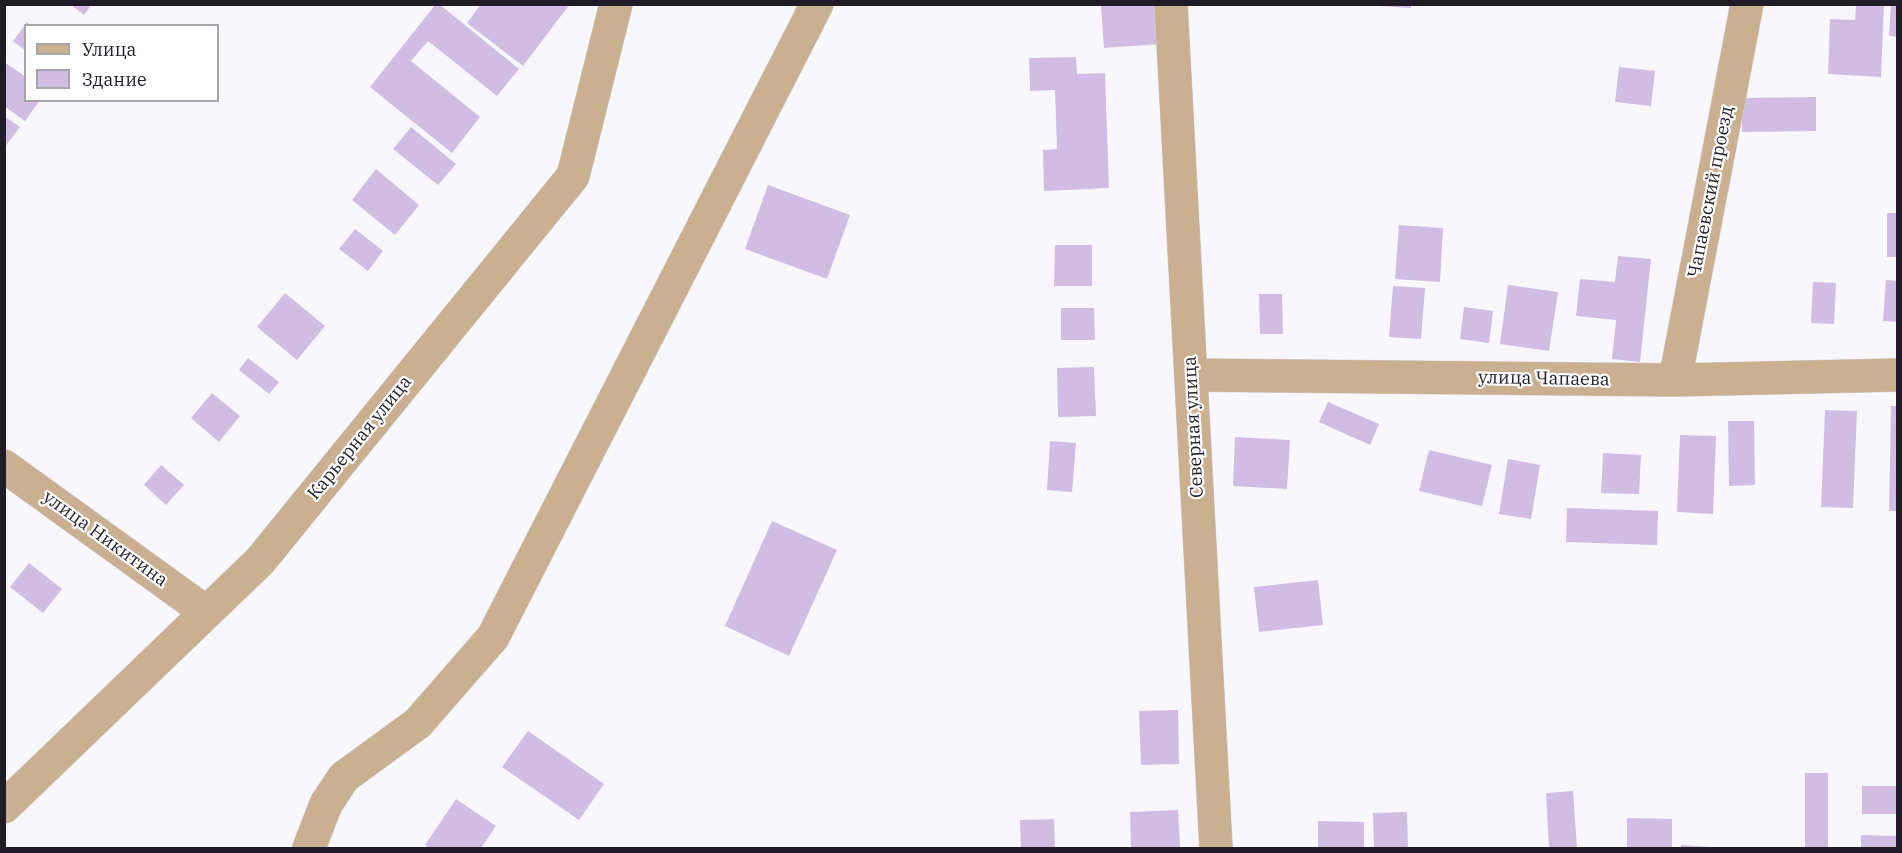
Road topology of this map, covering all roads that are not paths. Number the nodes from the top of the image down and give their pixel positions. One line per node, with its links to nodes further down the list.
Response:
1 (616, 4): 9 (street, Карьерная улица)
2 (817, 4): 11 (street)
3 (1171, 4): 5 (street, Северная улица)
4 (1747, 4): 7 (street, Чапаевский проезд)
5 (1191, 375): 7 (street, улица Чапаева); 12 (street, Северная улица)
6 (1898, 375): 7 (street, улица Чапаева)
7 (1675, 380)
8 (4, 466): 9 (street, улица Никитина)
9 (206, 612): 10 (street, Карьерная улица)
10 (4, 807)
11 (309, 849)
12 (1216, 849)

